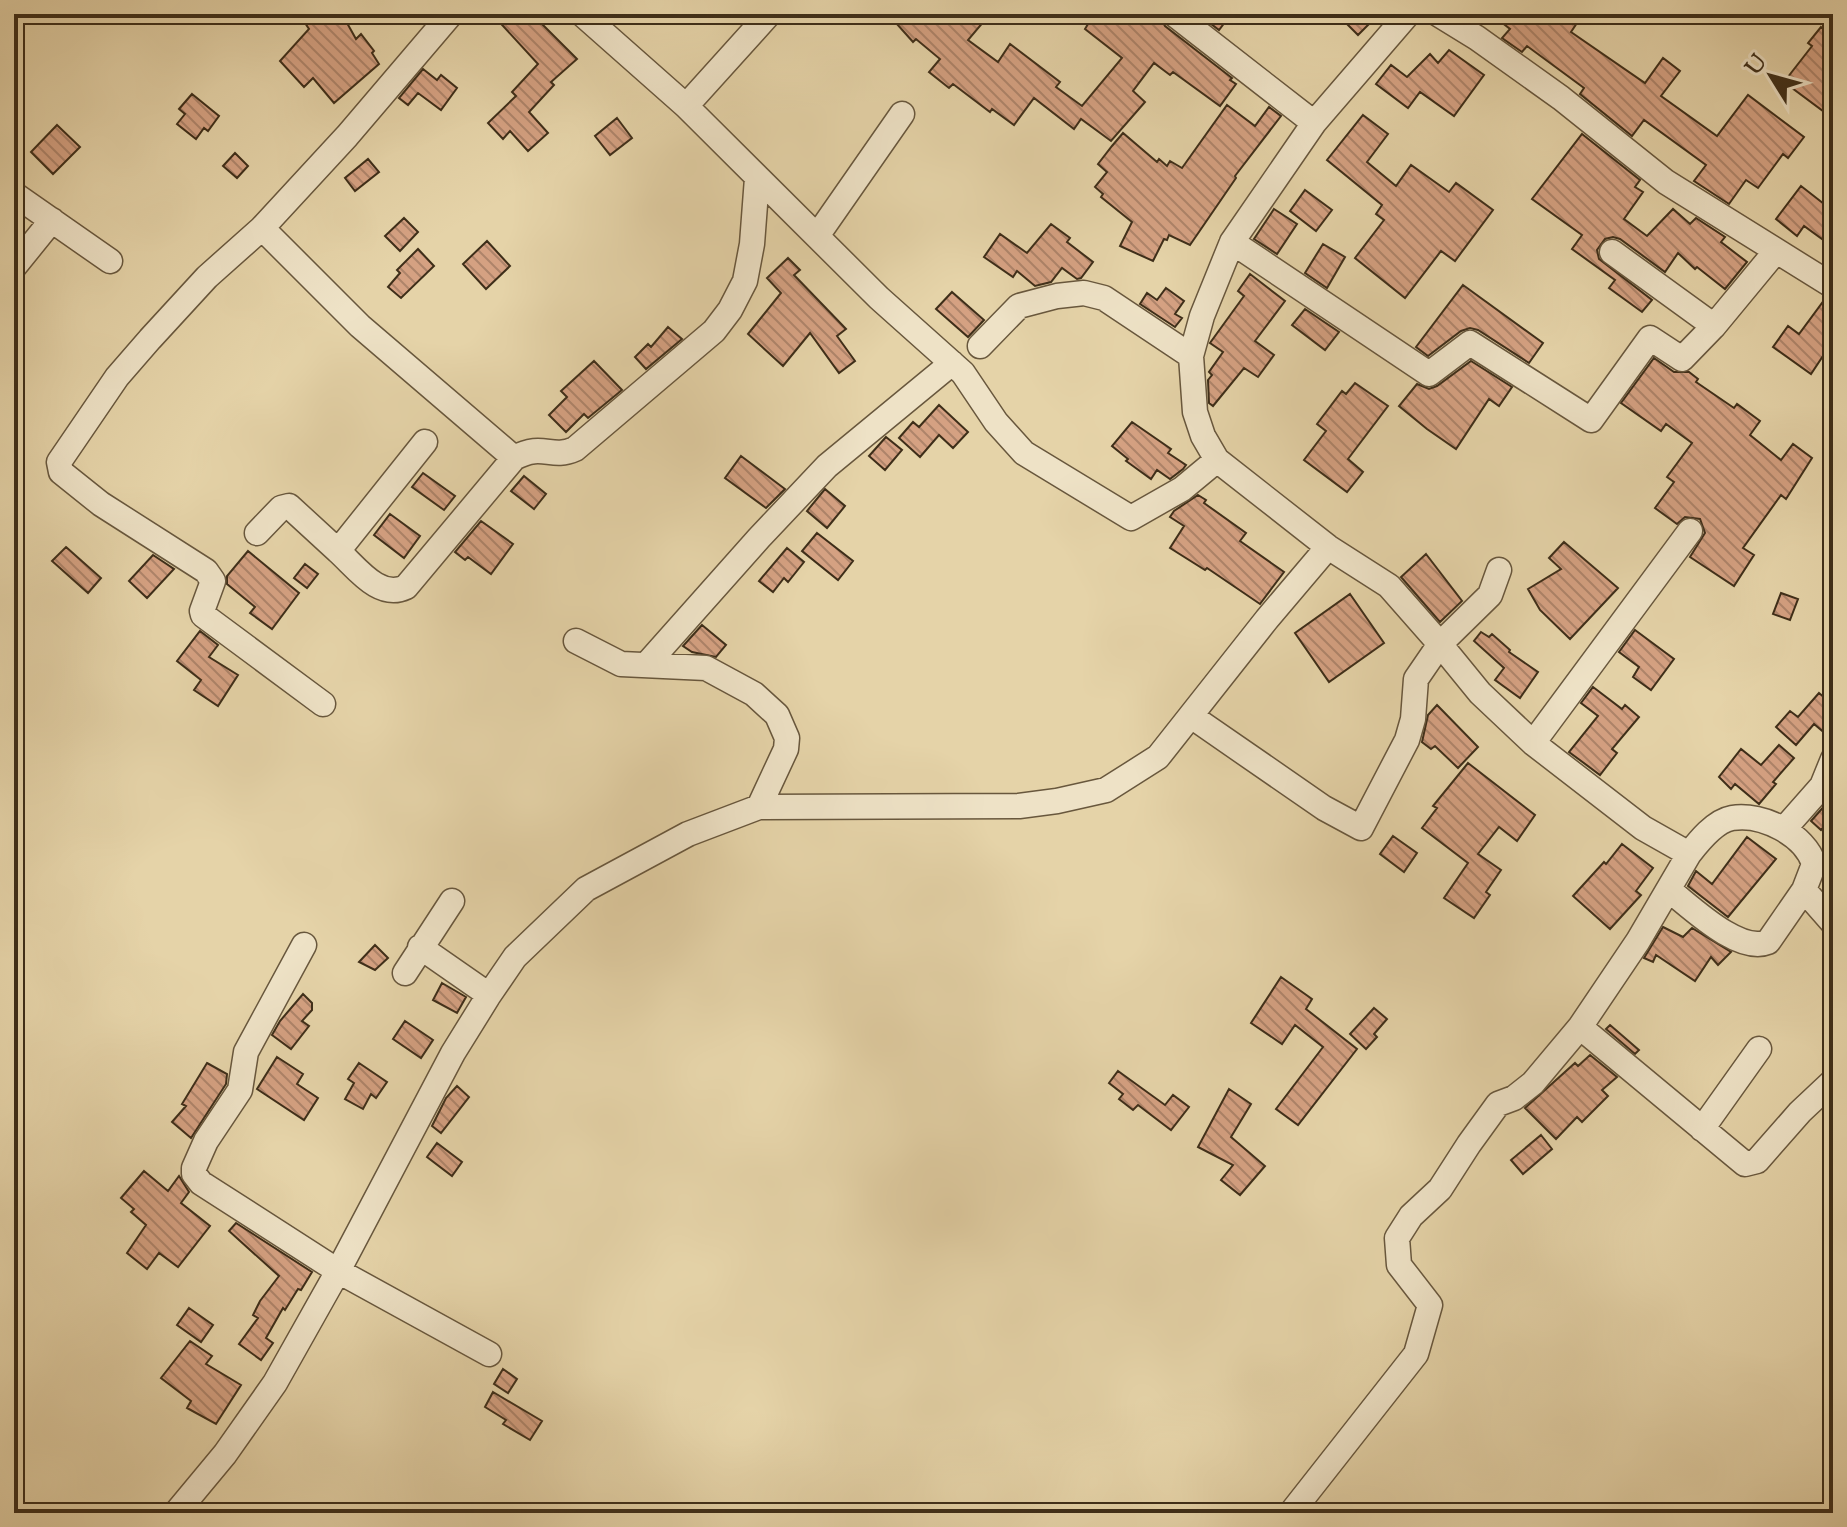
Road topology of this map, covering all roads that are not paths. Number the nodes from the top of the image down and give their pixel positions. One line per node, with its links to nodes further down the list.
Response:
1 (451, 14): 13 (street)
2 (582, 14): 7 (street)
3 (769, 14): 7 (street)
4 (1174, 14): 9 (street)
5 (1408, 14): 9 (street)
6 (1438, 14): 16 (street)
7 (686, 106): 10 (street)
8 (902, 114): 14 (street)
9 (1314, 123): 15 (street)
10 (757, 178): 14 (street); 26 (street)
11 (14, 194): 12 (street)
12 (52, 220): 18 (street); 19 (street)
13 (262, 228): 26 (street); 36 (street)
14 (817, 236): 24 (street)
15 (1232, 242): 21 (street); 23 (street)
16 (1776, 251): 20 (street); 21 (street)
17 (1612, 252): 21 (street)
18 (110, 261)
19 (14, 267)
20 (1833, 286)
21 (1714, 326)
22 (980, 346): 23 (street)
23 (1191, 356): 27 (street)
24 (952, 363): 27 (street); 35 (street)
25 (425, 442): 31 (street)
26 (514, 458): 31 (street)
27 (1217, 460): 30 (street)
28 (1690, 531): 38 (street)
29 (257, 533): 31 (street)
30 (1328, 547): 34 (street); 37 (street)
31 (338, 551)
32 (1499, 570): 34 (street)
33 (576, 641): 35 (street)
34 (1440, 644): 37 (street); 38 (street)
35 (647, 664): 40 (street)
36 (323, 704)
37 (1191, 716): 40 (street)
38 (1533, 743): 42 (street)
39 (1833, 759): 41 (street)
40 (759, 807): 50 (street)
41 (1784, 829): 42 (street); 44 (street)
42 (1689, 854): 43 (street)
43 (1669, 890): 44 (street); 51 (street)
44 (1804, 890): 46 (street)
45 (452, 901): 48 (street)
46 (1833, 923)
47 (304, 945): 55 (street)
48 (420, 947): 49 (street); 50 (street)
49 (405, 973)
50 (489, 995): 55 (street)
51 (1580, 1027): 54 (street); 58 (street)
52 (1759, 1049): 54 (street)
53 (1833, 1081): 54 (street)
54 (1702, 1129)
55 (338, 1271): 56 (street); 57 (street)
56 (489, 1354)
57 (176, 1513)
58 (1291, 1513)

